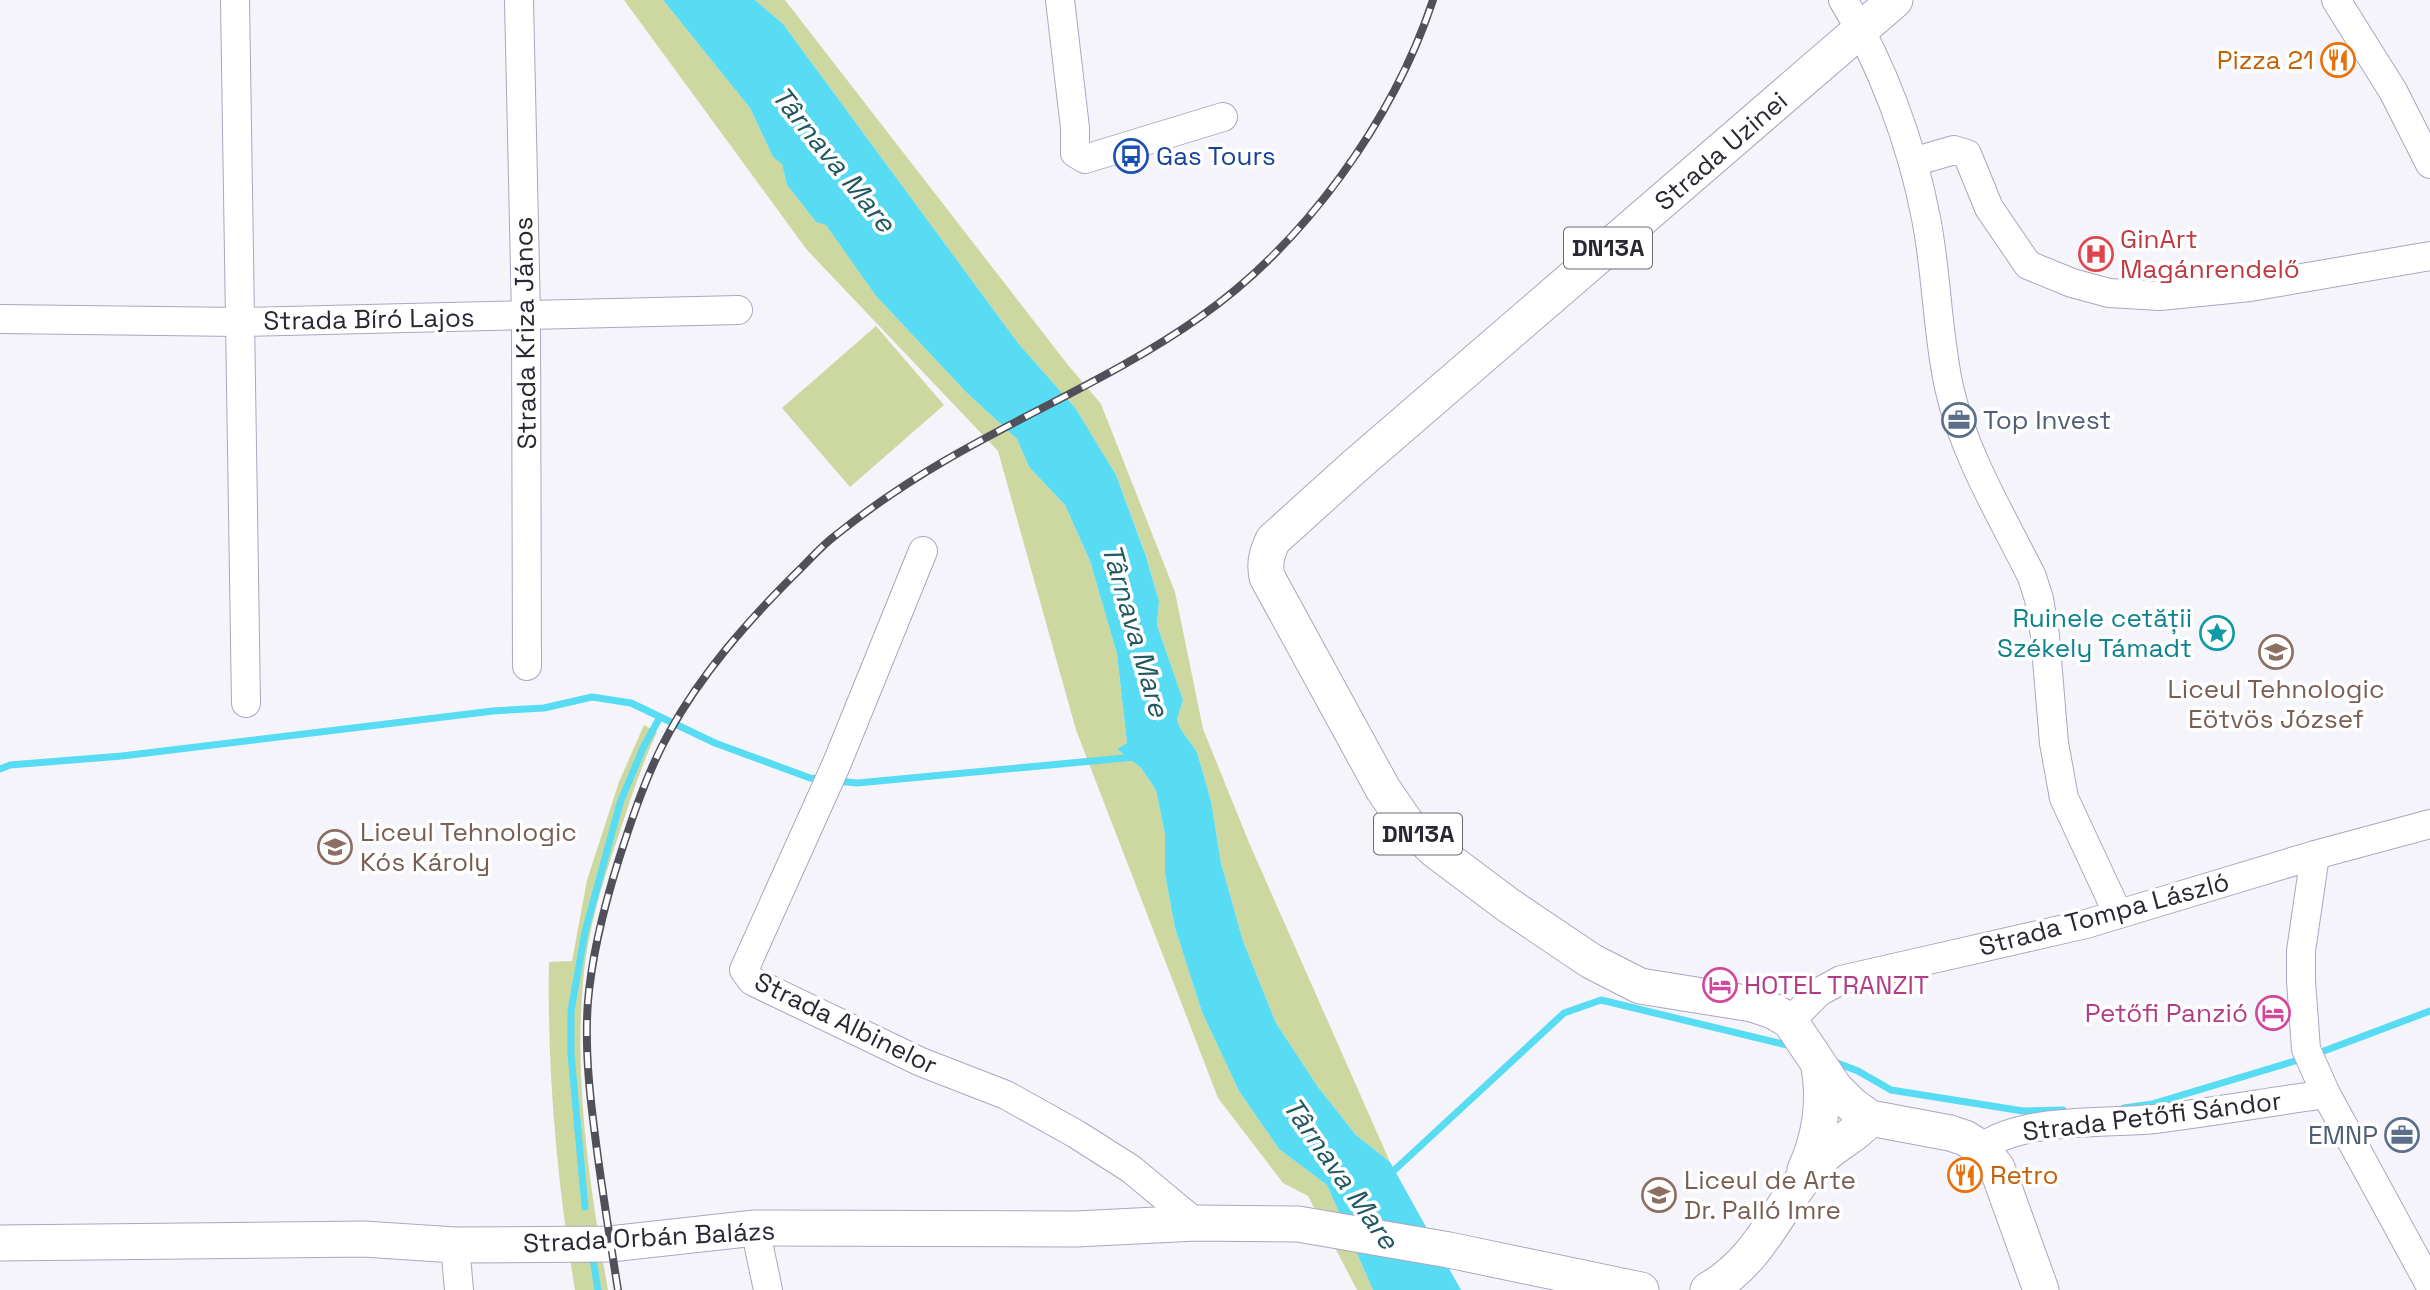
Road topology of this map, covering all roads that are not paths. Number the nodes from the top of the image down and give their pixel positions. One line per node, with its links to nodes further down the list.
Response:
1 (235, 0): 15 (street)
2 (520, 0): 13 (street, Strada Kriza János)
3 (1060, 0): 8 (street)
4 (1843, 0): 7 (street)
5 (1895, 0): 7 (main road, Strada Uzinei / DN13A)
6 (2336, 0): 10 (street)
7 (1861, 30): 9 (street); 22 (main road, Strada Uzinei / DN13A)
8 (1223, 117)
9 (1913, 162): 11 (street); 21 (street)
10 (2430, 164)
11 (2430, 256)
12 (738, 310): 13 (street, Strada Bíró Lajos)
13 (526, 315): 15 (street, Strada Bíró Lajos); 17 (street, Strada Kriza János)
14 (0, 319): 15 (street, Strada Bíró Lajos)
15 (240, 322): 18 (street)
16 (923, 551): 28 (street, Strada Albinelor)
17 (527, 666)
18 (246, 703)
19 (2430, 824): 20 (street, Strada Tompa László)
20 (2315, 855): 21 (street, Strada Tompa László); 23 (street)
21 (2118, 914): 22 (street, Strada Tompa László)
22 (1808, 1048): 24 (main road, DN13A); 26 (main road)
23 (2326, 1094): 25 (street, Strada Petőfi Sándor); 32 (street)
24 (1861, 1112): 25 (main road); 26 (main road); 27 (main road)
25 (1965, 1140): 37 (main road)
26 (1815, 1144): 27 (main road)
27 (1798, 1186): 36 (main road)
28 (1196, 1223): 29 (main road, Strada Orbán Balázs); 35 (main road, Strada Orbán Balázs)
29 (755, 1228): 31 (main road, Strada Orbán Balázs); 34 (street)
30 (0, 1243): 31 (main road, Strada Orbán Balázs)
31 (455, 1245): 33 (street)
32 (2430, 1285)
33 (459, 1290)
34 (768, 1290)
35 (1641, 1290)
36 (1708, 1290)
37 (2041, 1290)

